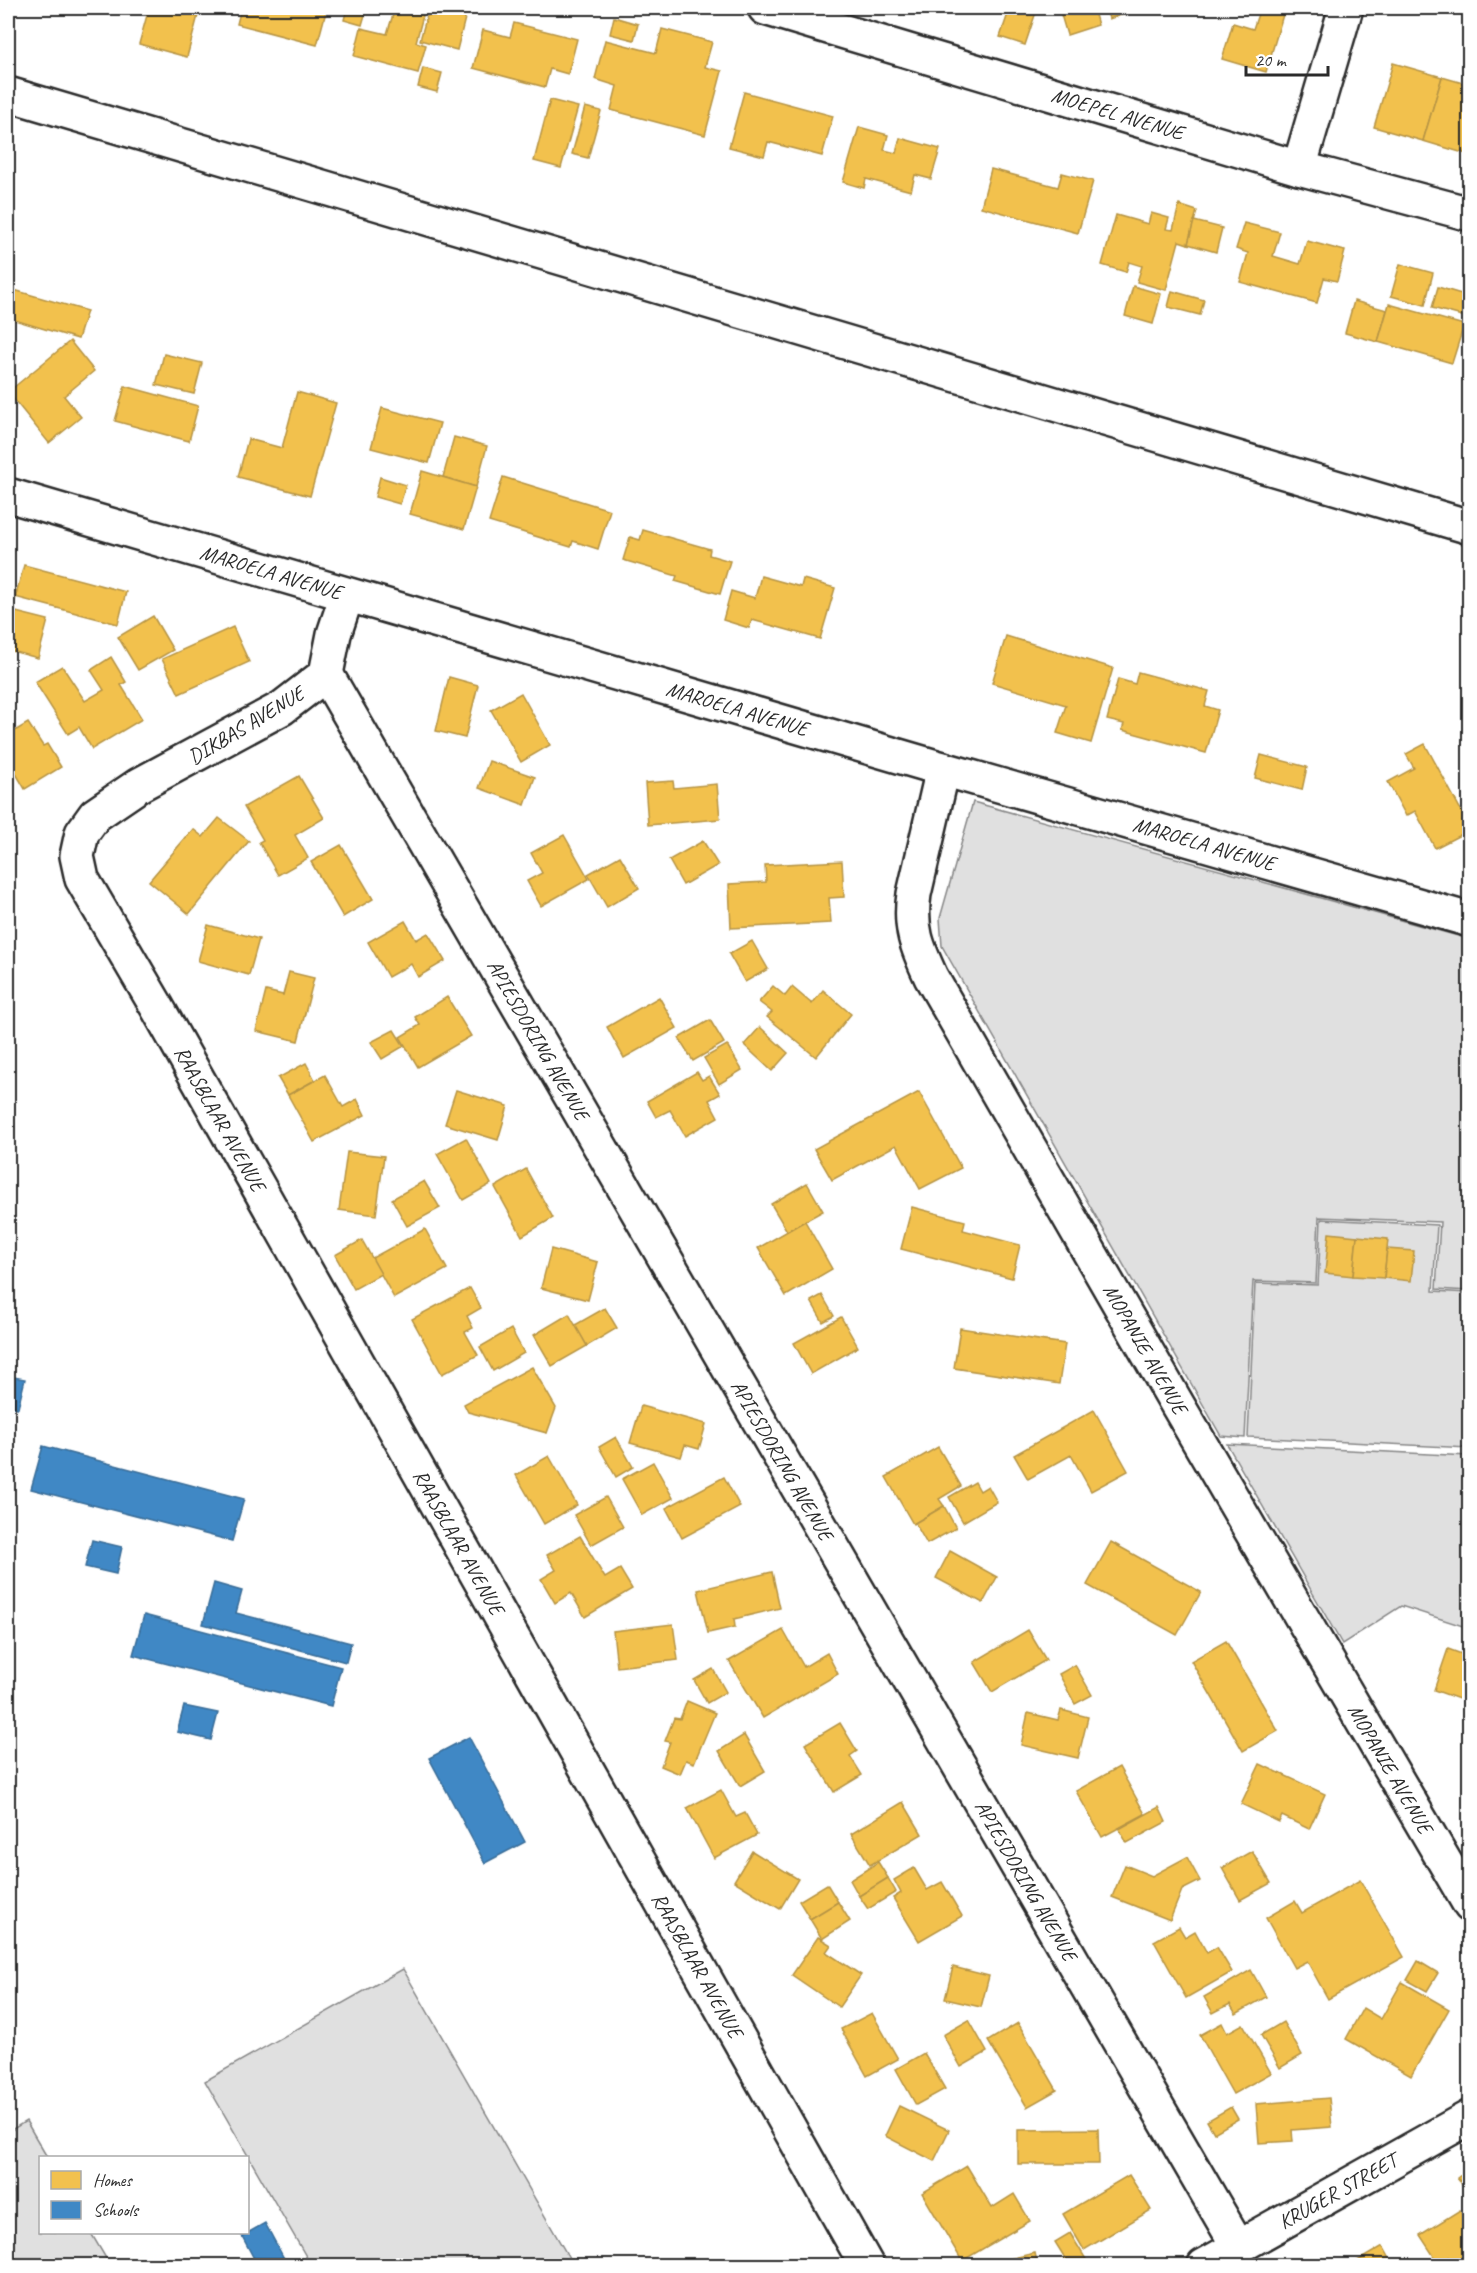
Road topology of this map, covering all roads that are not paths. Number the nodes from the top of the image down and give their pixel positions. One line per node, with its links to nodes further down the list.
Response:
1 (765, 8): 4 (main road, MOEPEL AVENUE)
2 (1346, 8): 4 (main road)
3 (8, 94): 7 (main road)
4 (1299, 168): 5 (main road, MOEPEL AVENUE)
5 (1470, 214)
6 (8, 495): 8 (main road, MAROELA AVENUE)
7 (1470, 527)
8 (347, 596): 9 (main road, DIKBAS AVENUE); 10 (main road, MAROELA AVENUE)
9 (326, 674): 11 (main road, DIKBAS AVENUE); 15 (main road, APIESDORING AVENUE)
10 (944, 769): 12 (main road, MAROELA AVENUE); 13 (main road, MOPANIE AVENUE)
11 (95, 815): 16 (main road, RAASBLAAR AVENUE)
12 (1470, 921)
13 (1470, 1905)
14 (1470, 2117): 15 (main road, KRUGER STREET)
15 (1238, 2246): 17 (main road, KRUGER STREET)
16 (867, 2265)
17 (1204, 2265)

